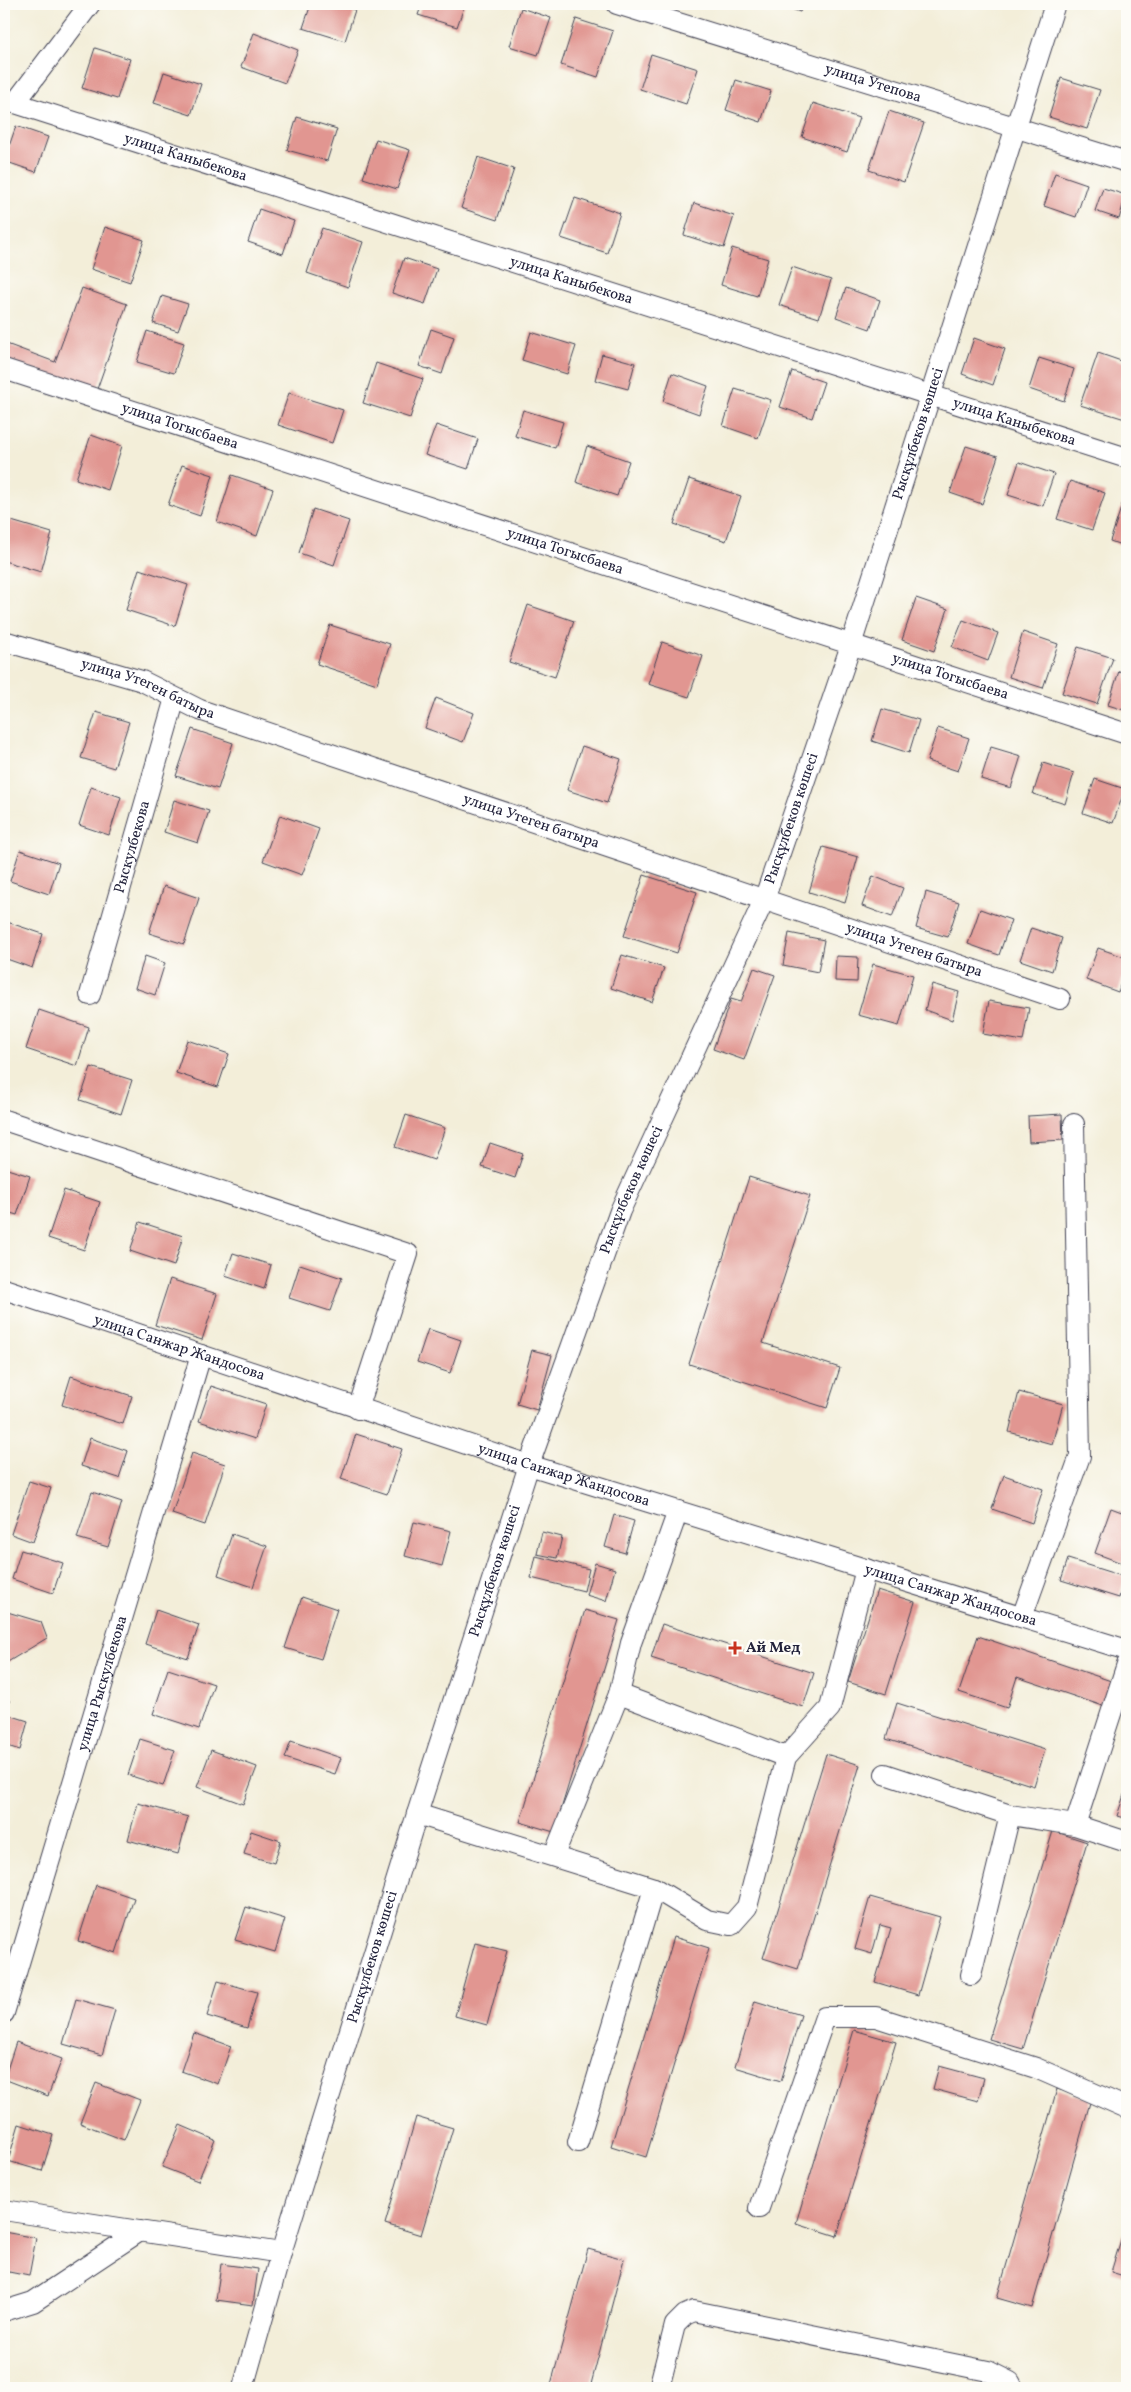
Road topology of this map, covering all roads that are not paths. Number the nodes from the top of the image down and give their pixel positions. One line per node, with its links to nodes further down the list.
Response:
1 (90, 4): 4 (street)
2 (617, 4): 5 (street, улица Утепова)
3 (1055, 4): 5 (street, Рысқұлбеков көшесі)
4 (9, 101): 8 (street, улица Каныбекова)
5 (1016, 128): 6 (street, улица Утепова); 8 (street, Рысқұлбеков көшесі)
6 (1127, 162)
7 (4, 369): 11 (street, улица Тогысбаева)
8 (928, 396): 9 (street, улица Каныбекова); 11 (street, Рысқұлбеков көшесі)
9 (1127, 458)
10 (4, 641): 12 (street, улица Утеген батыра)
11 (851, 645): 13 (street, улица Тогысбаева); 14 (street, Рысқұлбеков көшесі)
12 (175, 698): 14 (street, улица Утеген батыра); 15 (street, Рыскулбекова)
13 (1127, 734)
14 (764, 900): 16 (street, улица Утеген батыра); 22 (street, Рысқұлбеков көшесі)
15 (90, 995)
16 (1060, 999)
17 (4, 1120): 21 (street)
18 (1074, 1124): 25 (street)
19 (4, 1289): 20 (street, улица Санжар Жандосова)
20 (201, 1355): 21 (street, улица Санжар Жандосова); 38 (street, улица Рыскулбекова)
21 (358, 1409): 22 (street, улица Санжар Жандосова)
22 (529, 1465): 23 (street, улица Санжар Жандосова); 31 (street, Рысқұлбеков көшесі)
23 (678, 1511): 24 (street, улица Санжар Жандосова); 28 (street)
24 (866, 1569): 25 (street, улица Санжар Жандосова); 29 (street)
25 (1022, 1617): 26 (street, улица Санжар Жандосова)
26 (1127, 1650)
27 (1127, 1664): 33 (street)
28 (619, 1694): 29 (street); 35 (street)
29 (786, 1757): 36 (street)
30 (885, 1774): 32 (street)
31 (417, 1814): 35 (street); 44 (street, Рысқұлбеков көшесі)
32 (1010, 1815): 33 (street); 37 (street)
33 (1075, 1825): 34 (street)
34 (1127, 1842)
35 (554, 1855): 36 (street)
36 (654, 1888): 40 (street)
37 (971, 1975)
38 (4, 2013)
39 (1127, 2108): 41 (street)
40 (578, 2142)
41 (759, 2208)
42 (4, 2210): 43 (street)
43 (140, 2231): 44 (street); 45 (street)
44 (281, 2253): 46 (street, Рысқұлбеков көшесі)
45 (4, 2311)
46 (243, 2388)
47 (662, 2388): 48 (street)
48 (1013, 2388)

